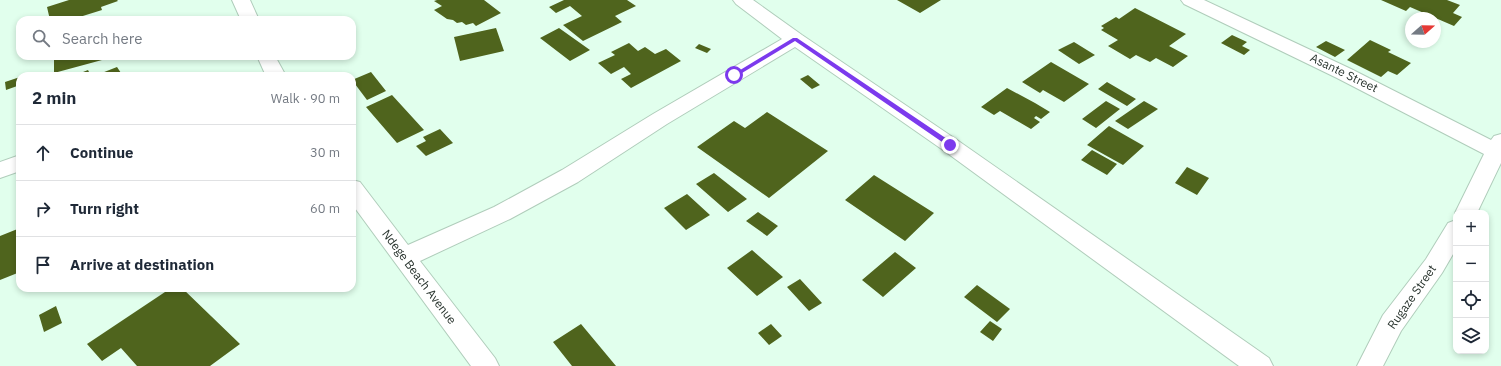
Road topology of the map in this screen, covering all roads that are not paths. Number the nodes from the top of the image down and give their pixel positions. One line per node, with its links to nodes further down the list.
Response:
1 (241, 0): 4 (street)
2 (742, 0): 5 (street)
3 (1190, 0): 6 (street, Asante Street)
4 (248, 16)
5 (795, 39): 12 (street); 14 (street)
6 (1498, 146): 10 (street)
7 (16, 164): 8 (street)
8 (0, 170)
9 (356, 193): 12 (street, Ndege Beach Avenue)
10 (1467, 210)
11 (1453, 234): 15 (street, Rugaze Street)
12 (405, 257): 13 (street, Ndege Beach Avenue)
13 (486, 366)
14 (1260, 366)
15 (1370, 366)

